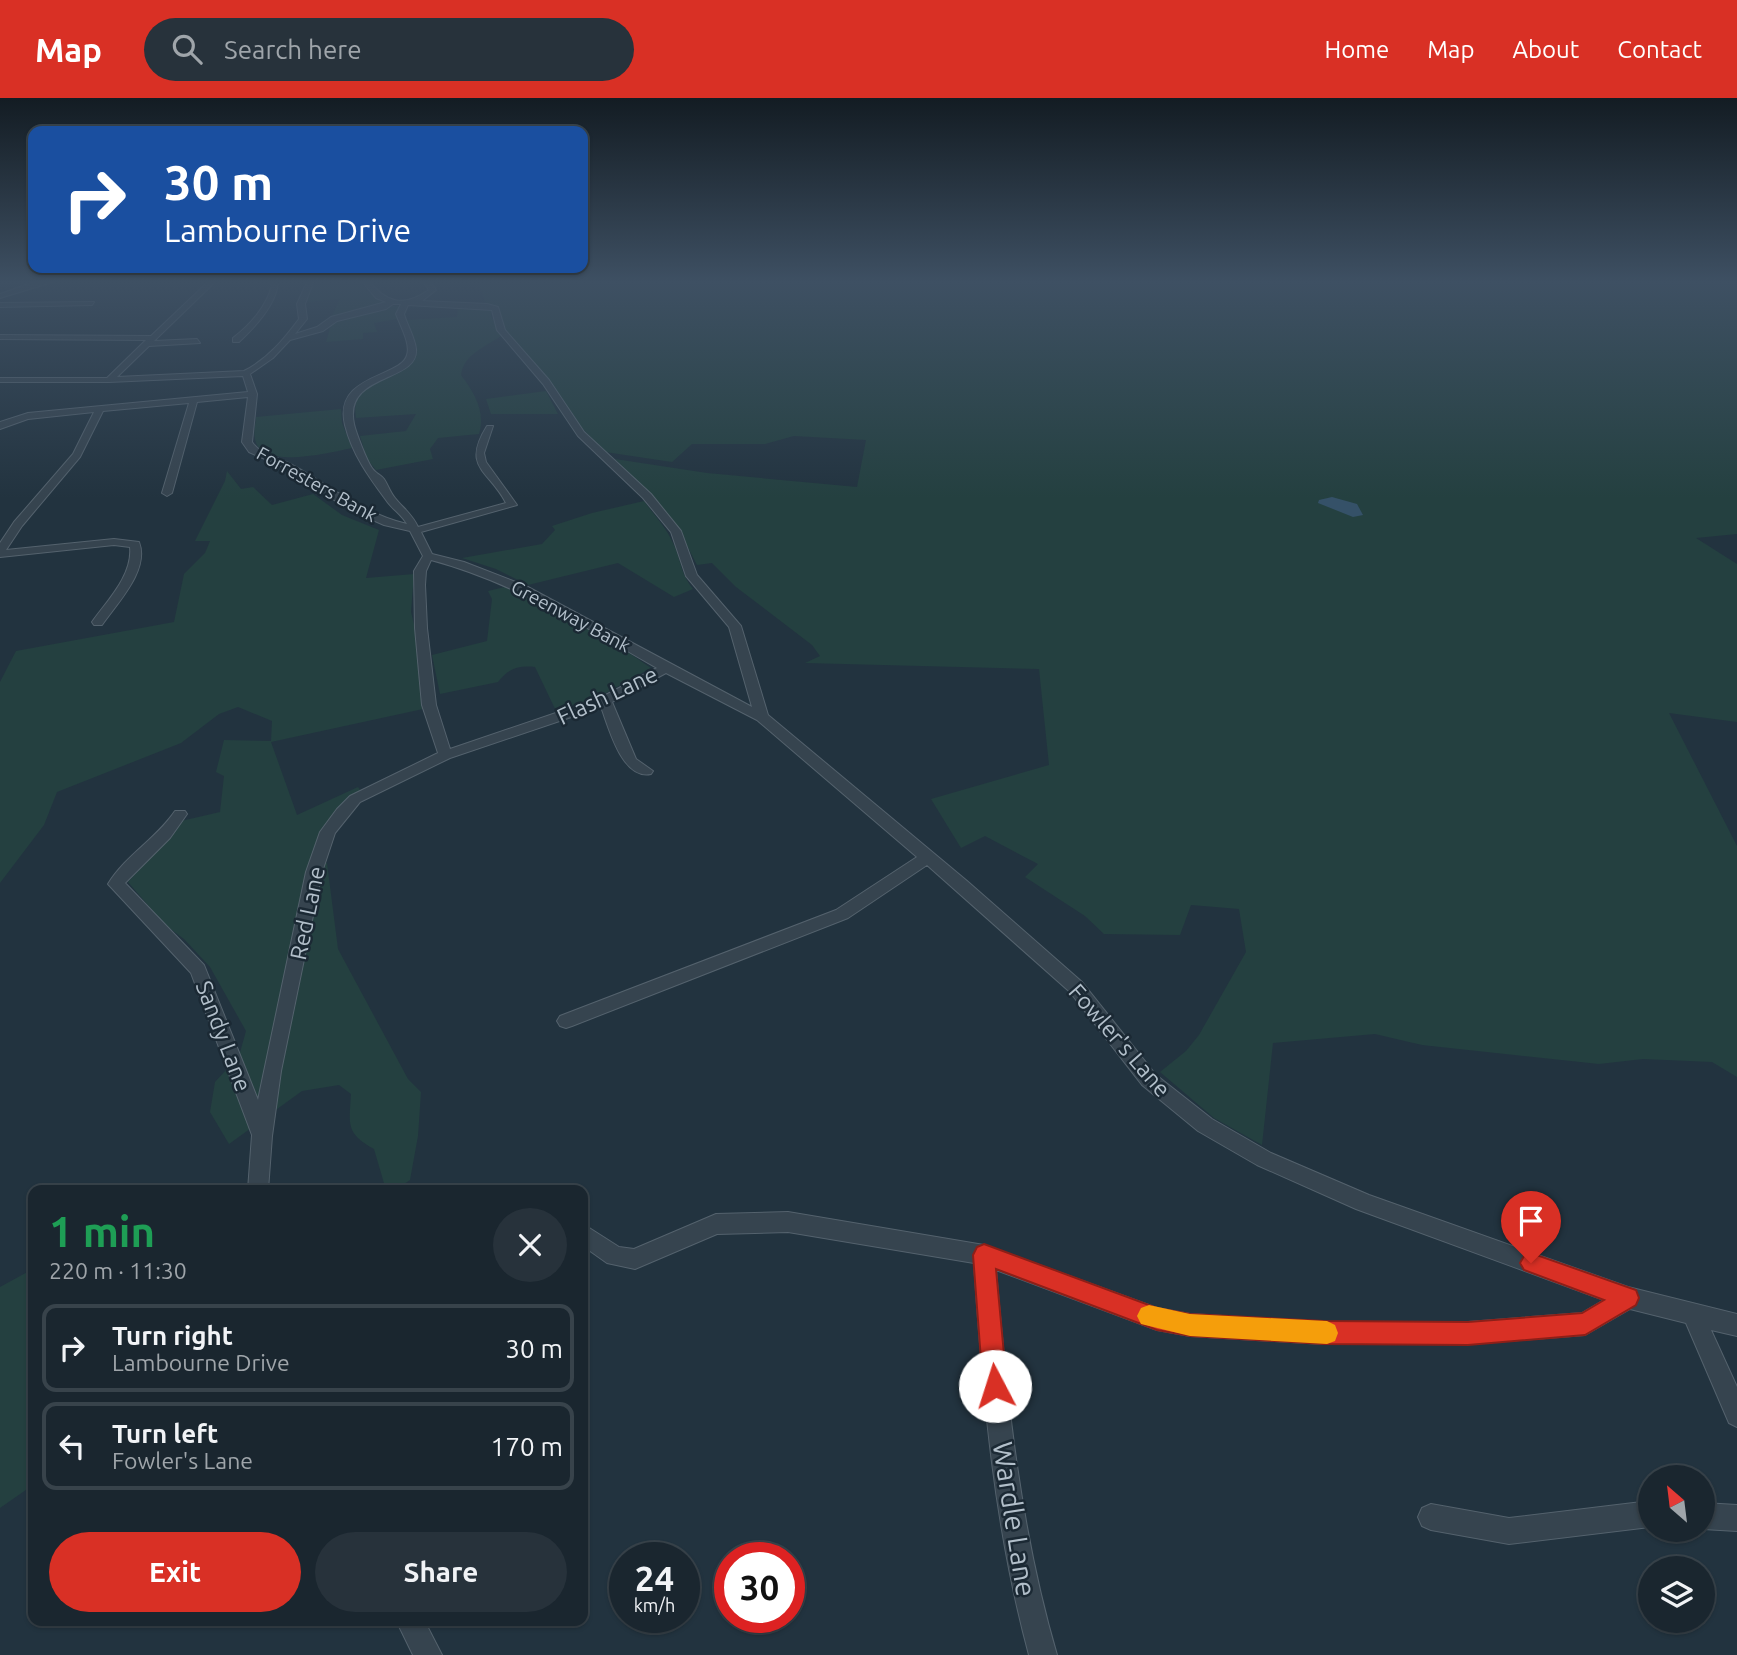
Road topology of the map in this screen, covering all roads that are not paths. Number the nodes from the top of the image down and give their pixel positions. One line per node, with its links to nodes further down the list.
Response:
1 (138, 353): 7 (street)
2 (274, 353): 5 (street)
3 (412, 353): 16 (street)
4 (521, 353): 22 (street)
5 (246, 373): 7 (street); 8 (street, Forresters Bank)
6 (0, 380): 7 (street)
7 (109, 380)
8 (253, 394): 9 (street); 16 (street, Forresters Bank)
9 (194, 400): 10 (street); 13 (street)
10 (100, 409): 11 (street); 14 (street)
11 (0, 426)
12 (489, 428): 16 (street)
13 (167, 493)
14 (18, 524): 15 (street); 17 (street)
15 (0, 526)
16 (417, 530): 18 (street)
17 (0, 553): 19 (street)
18 (428, 556): 20 (street, Greenway Bank); 23 (street)
19 (98, 622)
20 (666, 668): 21 (street, Flash Lane); 22 (street, Flash Lane)
21 (605, 701): 23 (street, Flash Lane); 24 (street)
22 (762, 717): 26 (street, Fowler's Lane)
23 (445, 755): 28 (street, Red Lane)
24 (646, 771)
25 (180, 814): 28 (street, Sandy Lane)
26 (928, 857): 27 (street); 32 (street, Fowler's Lane)
27 (566, 1021)
28 (262, 1136): 29 (street, Red Lane)
29 (258, 1185)
30 (588, 1237): 31 (street)
31 (984, 1255): 32 (street); 42 (street, Wardle Lane)
32 (1628, 1298): 33 (street, Fowler's Lane)
33 (1694, 1316): 34 (street, Fowler's Lane); 35 (street)
34 (1737, 1325)
35 (1737, 1415)
36 (1638, 1515): 37 (street)
37 (1430, 1517)
38 (1715, 1517): 39 (street)
39 (1737, 1518)
40 (411, 1626): 41 (street)
41 (428, 1655)
42 (1043, 1655)

